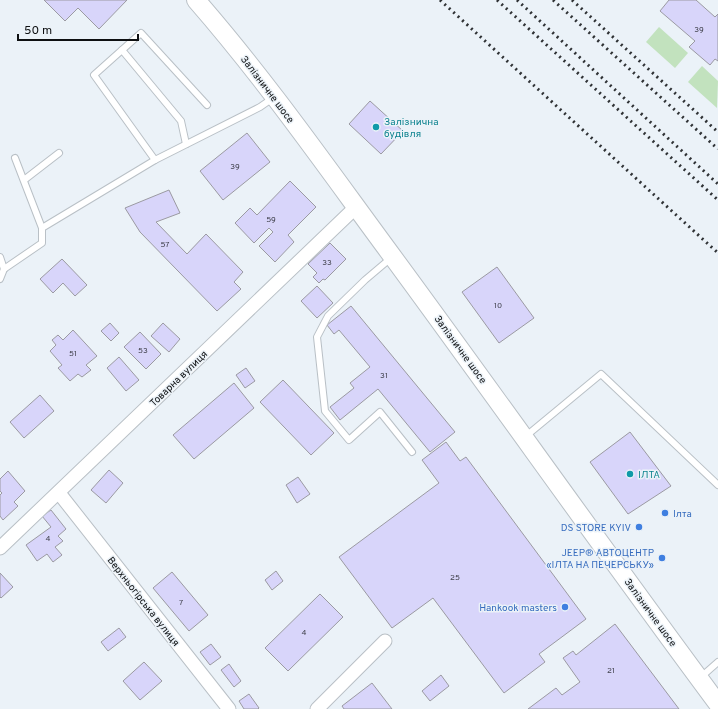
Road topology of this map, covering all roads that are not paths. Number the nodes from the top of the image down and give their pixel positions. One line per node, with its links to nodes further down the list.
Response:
1 (196, 0): 3 (street, Залізничне шосе)
2 (122, 50): 4 (lane); 5 (lane); 8 (lane)
3 (275, 97): 5 (lane); 10 (street, Залізничне шосе)
4 (207, 105)
5 (186, 144): 8 (lane)
6 (59, 153): 9 (lane)
7 (15, 158): 9 (lane)
8 (155, 160): 11 (lane)
9 (24, 180): 11 (lane)
10 (356, 207): 13 (street, Залізничне шосе); 19 (street, Товарна вулиця)
11 (42, 228): 14 (lane)
12 (0, 256): 14 (lane)
13 (393, 257): 16 (street, Залізничне шосе); 17 (lane)
14 (4, 268): 15 (lane)
15 (0, 279)
16 (524, 437): 18 (lane); 23 (street, Залізничне шосе)
17 (412, 452)
18 (718, 485)
19 (59, 493): 20 (street, Товарна вулиця); 25 (street, Верхньогірська вулиця)
20 (0, 548)
21 (385, 641): 26 (street)
22 (718, 662): 23 (lane)
23 (699, 678): 24 (street, Залізничне шосе)
24 (718, 704)
25 (229, 709)
26 (317, 709)

